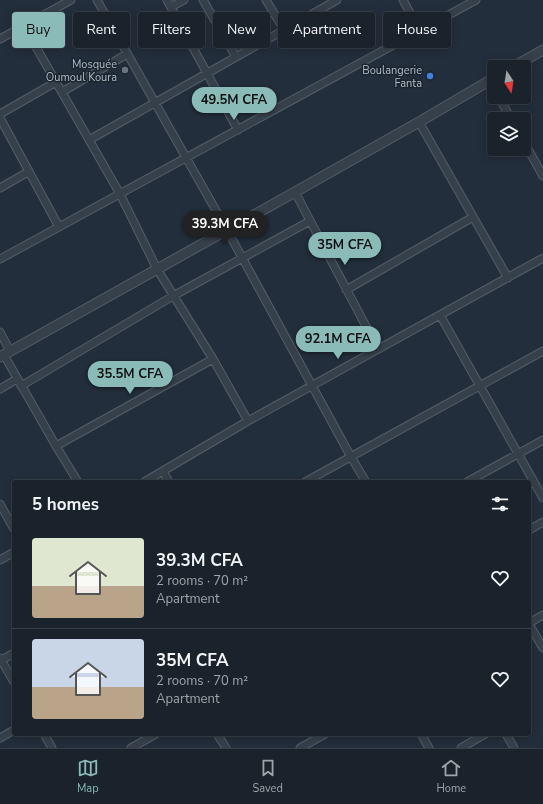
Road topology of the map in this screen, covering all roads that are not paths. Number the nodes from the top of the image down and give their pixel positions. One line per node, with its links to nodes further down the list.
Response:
1 (71, 0): 12 (street)
2 (97, 0): 23 (street)
3 (167, 0): 11 (street)
4 (184, 0): 11 (street)
5 (203, 0): 24 (street)
6 (266, 0): 16 (street)
7 (336, 0): 10 (street)
8 (403, 0): 14 (street)
9 (476, 0): 15 (street)
10 (323, 3): 13 (street)
11 (171, 7): 26 (street)
12 (49, 12)
13 (310, 12)
14 (410, 12)
15 (451, 14)
16 (278, 20)
17 (12, 33): 19 (street)
18 (278, 33): 24 (street)
19 (0, 40)
20 (37, 48): 27 (street)
21 (389, 48): 34 (street)
22 (543, 50): 25 (street)
23 (127, 54): 29 (street); 30 (street)
24 (236, 57): 26 (street)
25 (525, 60)
26 (207, 73): 30 (street); 34 (street)
27 (56, 82): 29 (street); 31 (street)
28 (487, 85): 33 (street)
29 (62, 92): 35 (street)
30 (155, 104): 35 (street); 37 (street)
31 (0, 114)
32 (0, 118): 38 (street)
33 (419, 122): 41 (street); 43 (street)
34 (238, 130): 37 (street)
35 (89, 140): 42 (street)
36 (531, 155): 39 (street)
37 (186, 158): 42 (street); 46 (street)
38 (28, 172): 40 (street); 45 (street)
39 (543, 176)
40 (0, 188)
41 (295, 192): 44 (street); 46 (street)
42 (120, 194): 45 (street); 50 (street)
43 (473, 217): 51 (street); 52 (street)
44 (310, 221): 47 (street); 52 (street)
45 (59, 227): 49 (street)
46 (227, 230): 47 (street); 50 (street)
47 (242, 258): 53 (street); 63 (street)
48 (543, 258): 51 (street)
49 (0, 259)
50 (157, 269): 53 (street); 58 (street)
51 (508, 278): 54 (street)
52 (346, 290): 56 (street)
53 (173, 296): 59 (street); 62 (street)
54 (440, 315): 56 (street); 61 (street)
55 (0, 332): 58 (street)
56 (378, 349): 63 (street)
57 (543, 351): 61 (street)
58 (5, 354): 60 (street)
59 (213, 359): 65 (street); 67 (street)
60 (17, 379): 62 (street); 64 (street)
61 (480, 385): 68 (street); 69 (street)
62 (21, 386): 67 (street)
63 (312, 386): 65 (street); 69 (street)
64 (0, 389)
65 (248, 421): 70 (street)
66 (543, 440): 68 (street)
67 (56, 446): 71 (street)
68 (518, 454): 76 (street); 77 (street)
69 (351, 457): 74 (street); 75 (street)
70 (163, 471): 72 (street); 73 (street)
71 (77, 480)
72 (147, 480)
73 (168, 480)
74 (309, 480)
75 (365, 480)
76 (470, 480)
77 (543, 498)
78 (0, 504): 80 (street)
79 (543, 522): 81 (street)
80 (12, 525)
81 (531, 529)
82 (12, 553): 83 (street)
83 (0, 560)
84 (543, 615): 85 (street)
85 (531, 623)
86 (531, 627): 87 (street)
87 (543, 648)
88 (12, 654): 89 (street)
89 (0, 660): 90 (street)
90 (12, 679)
91 (12, 731): 99 (street)
92 (45, 736): 101 (street)
93 (152, 736): 100 (street)
94 (218, 736): 102 (street)
95 (321, 736): 103 (street)
96 (422, 736): 104 (street)
97 (482, 736): 105 (street)
98 (507, 736): 106 (street)
99 (0, 738)
100 (133, 747)
101 (52, 748)
102 (226, 748)
103 (300, 748)
104 (429, 748)
105 (461, 748)
106 (514, 748)

